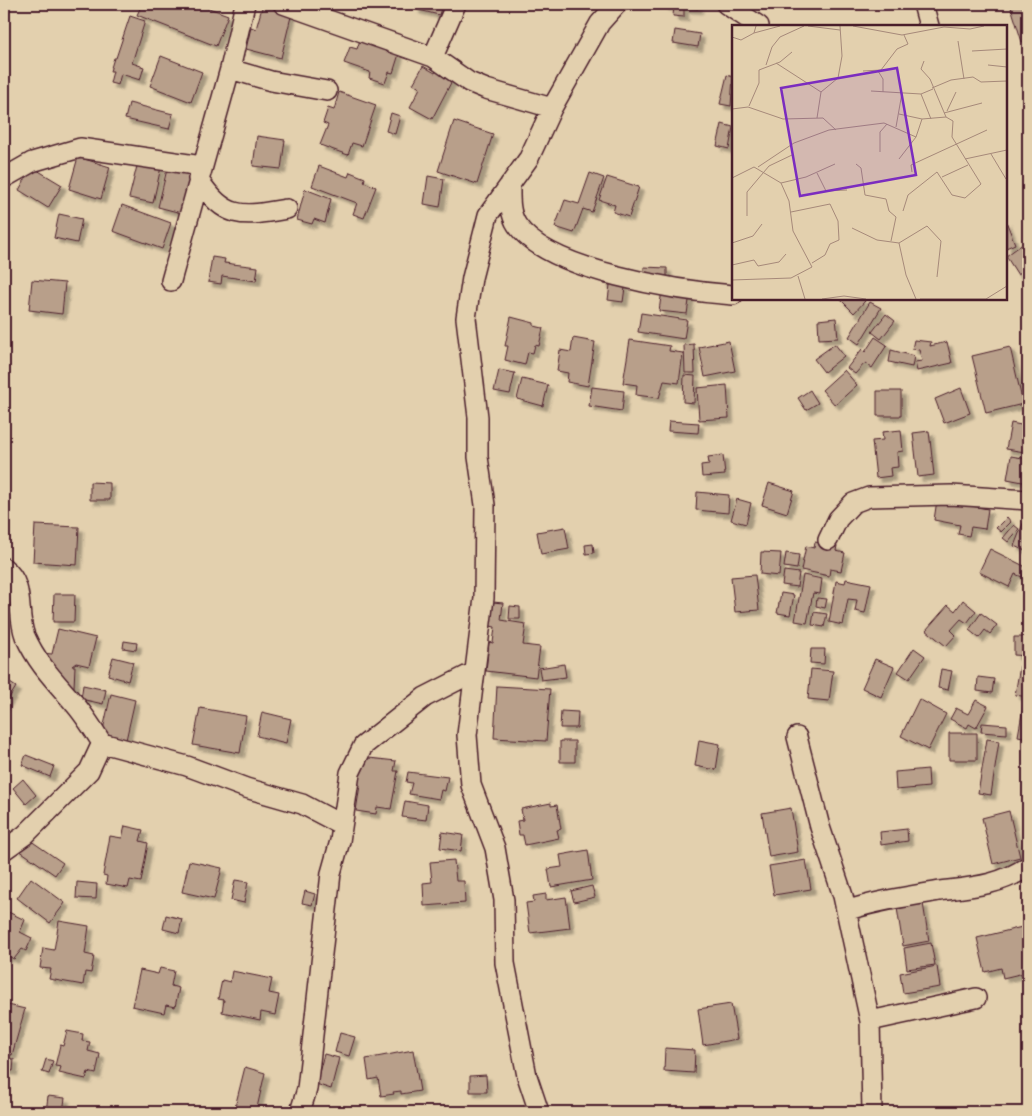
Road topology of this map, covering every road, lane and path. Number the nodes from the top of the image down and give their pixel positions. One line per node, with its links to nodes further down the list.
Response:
1 (245, 4): 10 (street)
2 (283, 4): 9 (street)
3 (456, 4): 9 (street)
4 (618, 4): 12 (street)
5 (726, 4): 7 (street)
6 (923, 4): 8 (street)
7 (758, 25)
8 (929, 25)
9 (433, 57): 12 (street)
10 (230, 69): 11 (street); 13 (street)
11 (327, 91)
12 (552, 108): 15 (street)
13 (200, 172): 14 (street); 16 (street); 17 (street)
14 (4, 178)
15 (510, 184): 18 (street); 22 (street)
16 (287, 210)
17 (171, 281)
18 (732, 295)
19 (1028, 500): 20 (street)
20 (828, 540)
21 (4, 568): 24 (street)
22 (474, 672): 25 (street); 32 (street)
23 (797, 736): 28 (street)
24 (102, 743): 25 (street); 26 (street)
25 (342, 824): 31 (street)
26 (4, 850)
27 (1028, 866): 28 (street)
28 (846, 911): 30 (street)
29 (976, 998): 30 (street)
30 (870, 1021): 33 (street)
31 (300, 1112)
32 (539, 1112)
33 (872, 1112)

